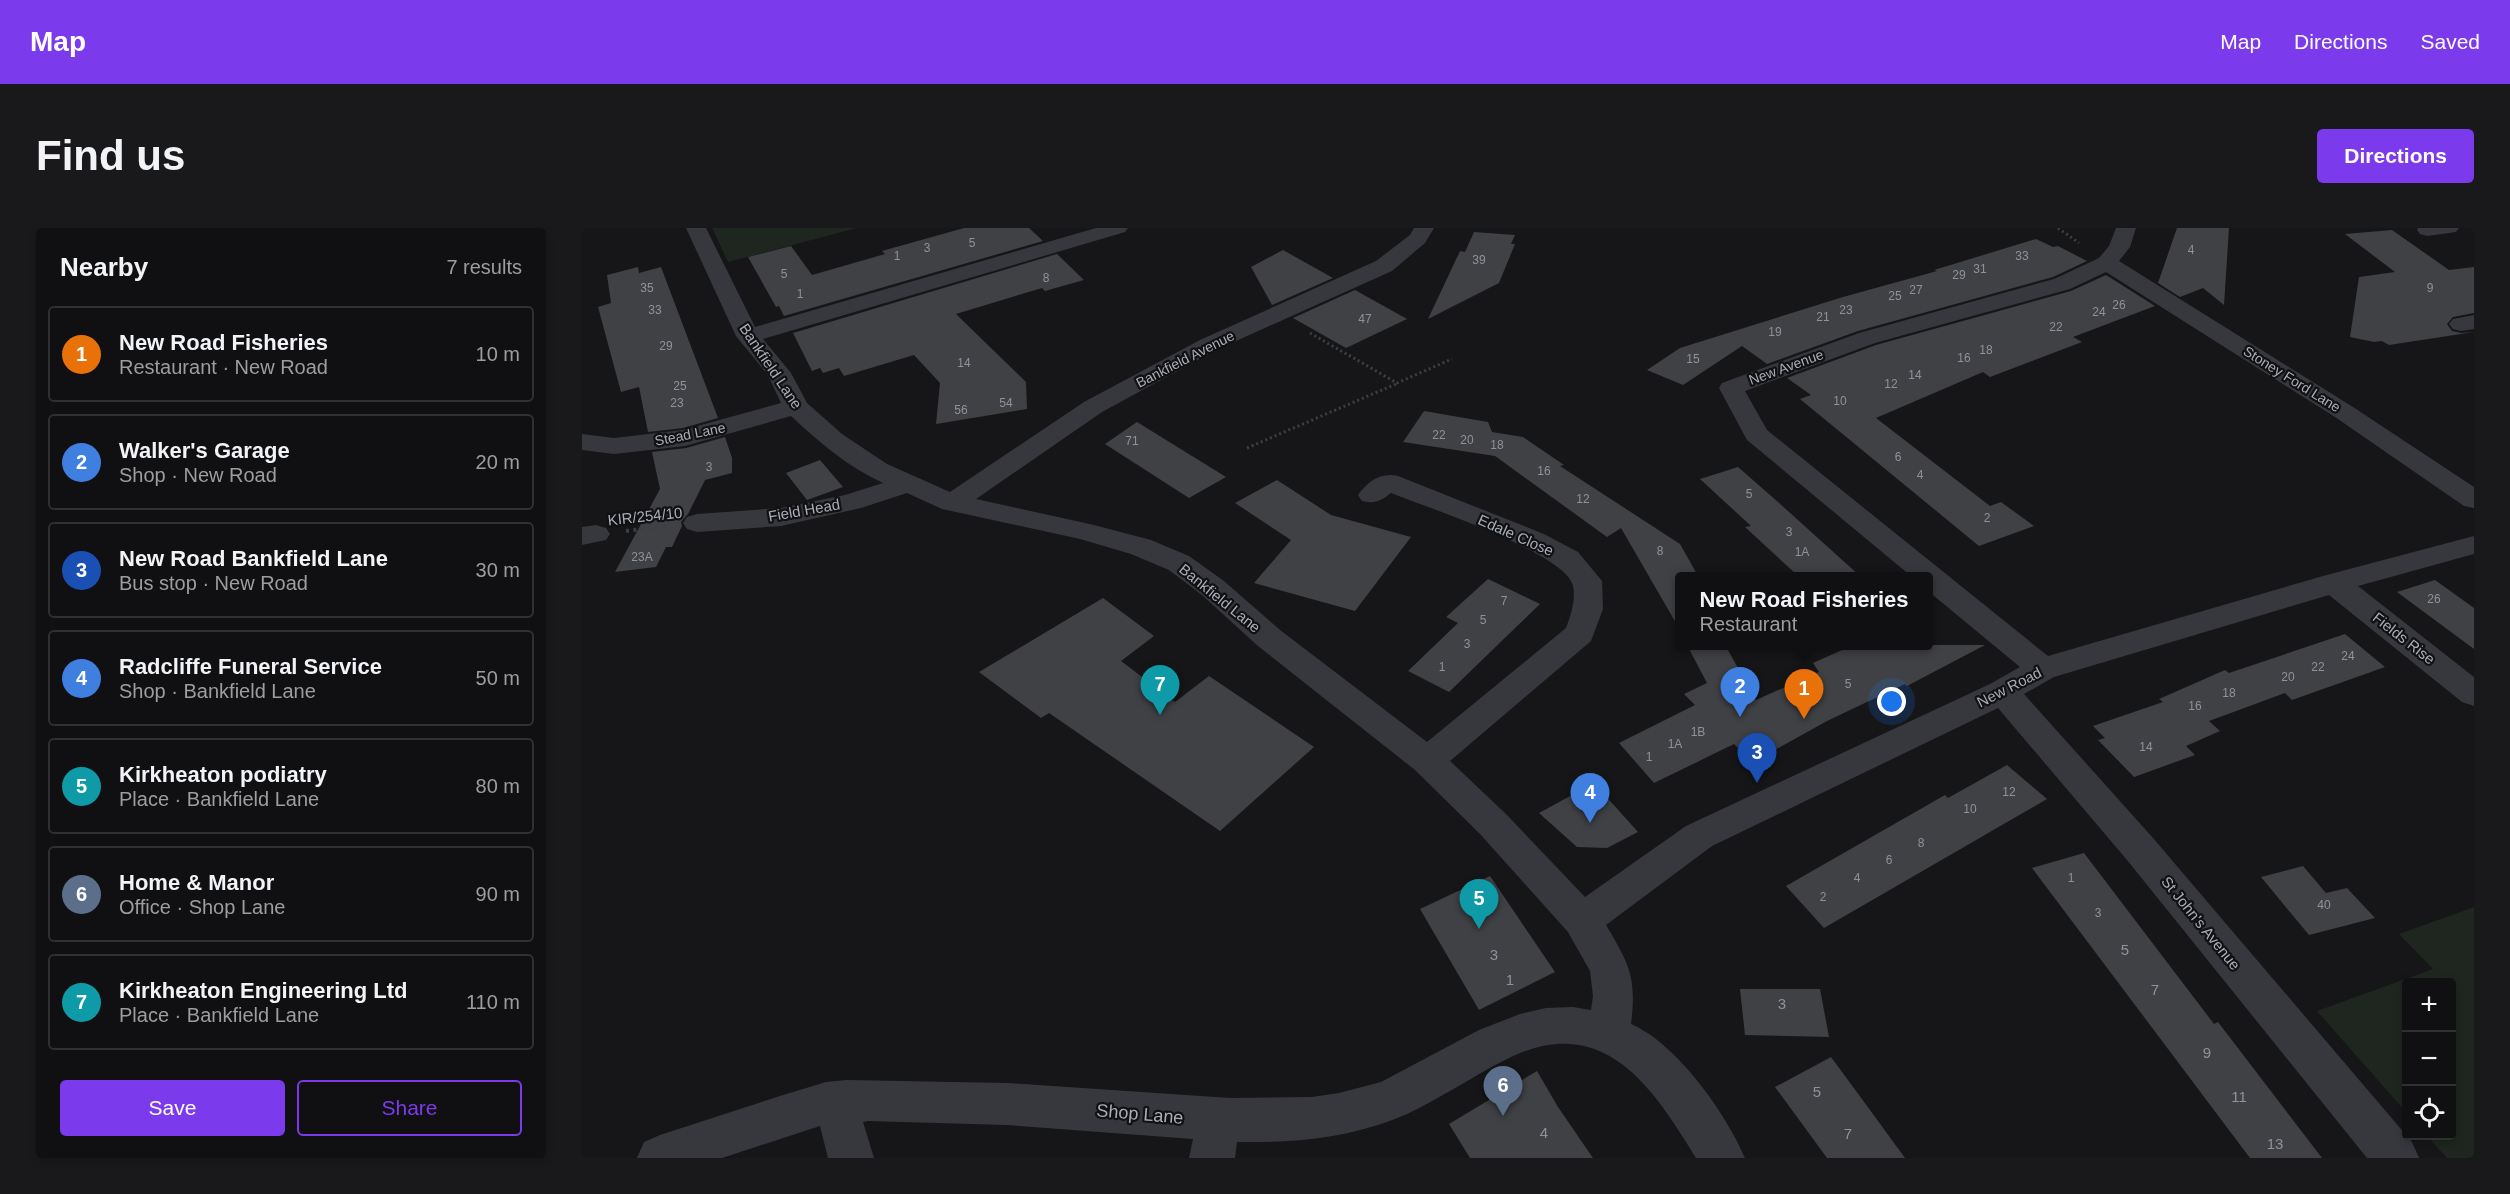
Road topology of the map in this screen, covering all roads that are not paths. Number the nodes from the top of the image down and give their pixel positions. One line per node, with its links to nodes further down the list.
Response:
1 (696, 228): 8 (street, Bankfield Lane)
2 (1118, 228): 8 (street)
3 (1424, 228): 14 (street, Bankfield Avenue)
4 (2126, 228): 7 (street)
5 (2427, 230): 6 (street)
6 (2458, 230)
7 (2107, 263): 13 (street, Stoney Ford Lane); 17 (street, New Avenue)
8 (748, 336): 9 (street, Bankfield Lane)
9 (796, 407): 10 (street, Stead Lane); 11 (street, Bankfield Lane)
10 (582, 442)
11 (908, 484): 14 (street, Bankfield Lane); 15 (street, Field Head)
12 (1372, 495): 23 (street, Edale Close)
13 (2474, 500)
14 (952, 503): 23 (street, Bankfield Lane)
15 (697, 523)
16 (2474, 545): 19 (street, New Road)
17 (1925, 572)
18 (1933, 579): 20 (street, New Avenue)
19 (2334, 583): 20 (street, New Road); 22 (street, Fields Rise)
20 (2043, 669): 21 (street, New Road)
21 (2002, 692): 24 (street, New Road); 31 (street, St John's Avenue)
22 (2474, 694)
23 (1427, 761): 24 (street, Bankfield Lane)
24 (1582, 920): 25 (street, Bankfield Lane)
25 (1608, 1035): 27 (street, Shop Lane); 30 (street, Shop Lane)
26 (835, 1102): 27 (street, Shop Lane); 28 (street, Shop Lane); 29 (street)
27 (1215, 1139)
28 (660, 1158)
29 (851, 1158)
30 (1722, 1158)
31 (2396, 1158)

